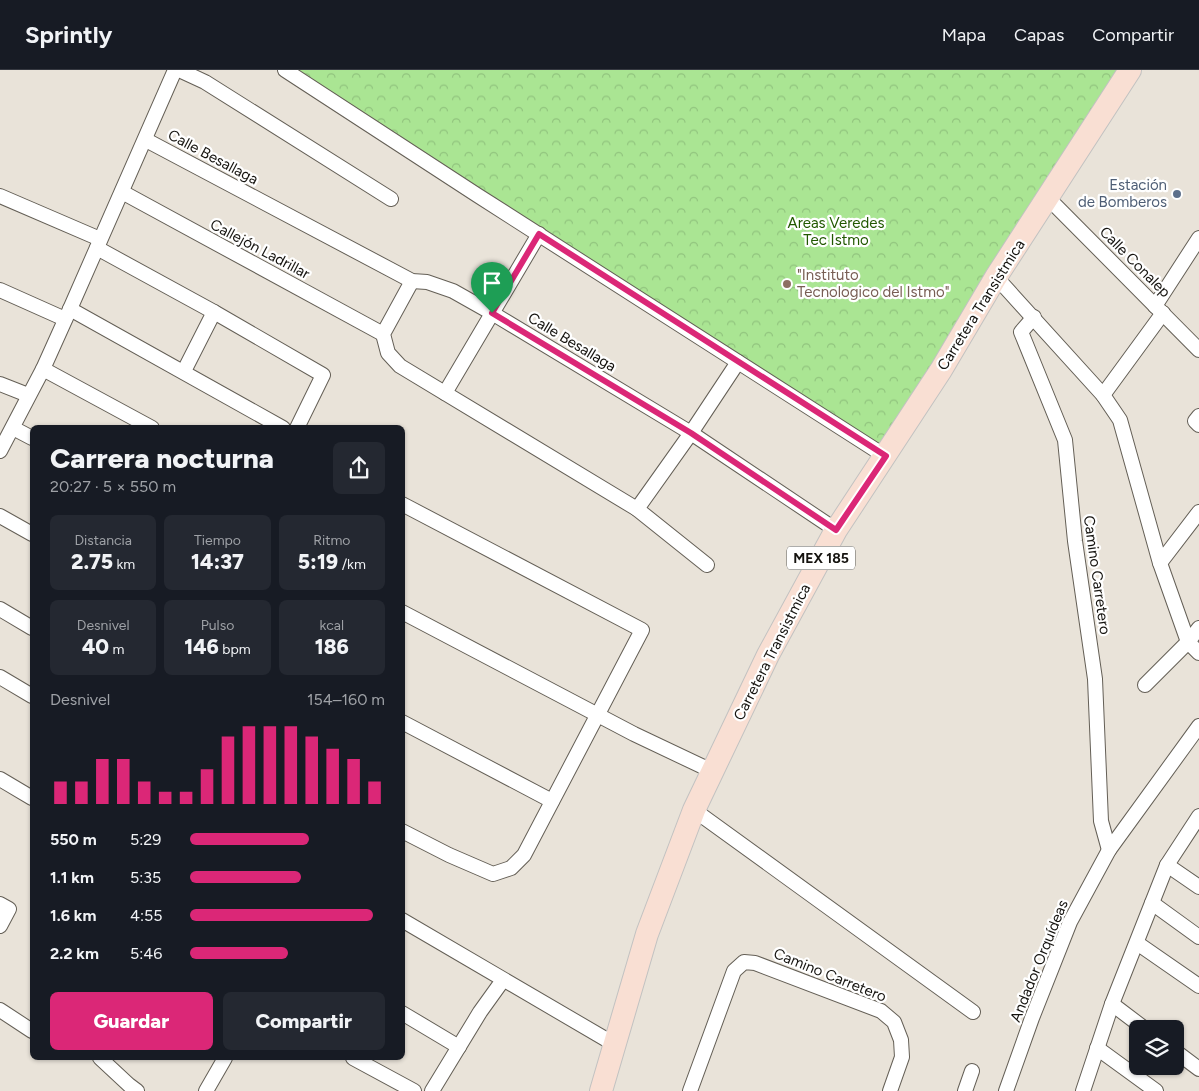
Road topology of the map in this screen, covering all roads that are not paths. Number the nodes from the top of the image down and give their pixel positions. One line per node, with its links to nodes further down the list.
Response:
1 (177, 70): 4 (street); 7 (street)
2 (285, 70): 9 (street)
3 (1130, 70): 8 (main road, Carretera Transistmica / MEX 185)
4 (146, 140): 5 (street); 13 (street, Calle Besallaga)
5 (122, 192): 11 (street); 20 (street, Callejón Ladrillar)
6 (0, 196): 11 (street)
7 (391, 198)
8 (1048, 198): 12 (main road, Carretera Transistmica / MEX 185); 15 (street, Calle Conalep)
9 (539, 234): 17 (street); 22 (street)
10 (1199, 238): 15 (street)
11 (98, 244): 16 (street); 18 (street)
12 (996, 277): 19 (street); 38 (main road, Carretera Transistmica / MEX 185)
13 (412, 282): 17 (street, Calle Besallaga); 20 (street)
14 (0, 290): 18 (street)
15 (1159, 309): 21 (street, Calle Conalep); 28 (street)
16 (214, 312): 24 (street); 32 (street)
17 (492, 313): 26 (street); 35 (street, Calle Besallaga)
18 (68, 314): 23 (street); 24 (street)
19 (1034, 317): 28 (street); 66 (street, Camino Carretero)
20 (383, 334): 26 (street)
21 (1199, 350)
22 (738, 362): 35 (street); 38 (street)
23 (43, 369): 27 (street); 30 (street)
24 (184, 371): 31 (street)
25 (0, 384): 27 (street)
26 (445, 393): 40 (street)
27 (28, 395): 34 (street)
28 (1103, 395): 45 (street)
29 (1199, 416): 33 (street)
30 (146, 425)
31 (278, 425)
32 (298, 425)
33 (1199, 425)
34 (13, 428): 36 (street); 37 (street)
35 (691, 433): 40 (street); 43 (street, Calle Besallaga)
36 (30, 437)
37 (0, 451)
38 (886, 456): 43 (main road, Carretera Transistmica / MEX 185)
39 (405, 506): 56 (street)
40 (637, 509): 46 (street)
41 (1199, 512): 45 (street)
42 (0, 516): 44 (street)
43 (836, 530): 59 (main road, Carretera Transistmica / MEX 185)
44 (30, 533)
45 (1160, 563): 51 (street)
46 (707, 565)
47 (0, 609): 49 (street)
48 (405, 614): 56 (street)
49 (30, 627)
50 (1199, 628): 51 (street)
51 (1188, 642): 52 (street); 54 (street)
52 (1199, 653)
53 (0, 677): 55 (street)
54 (1145, 685)
55 (30, 695)
56 (598, 715): 59 (street); 62 (street)
57 (405, 724): 62 (street)
58 (1199, 726): 66 (street, Andador Orquídeas)
59 (712, 771): 63 (main road, Carretera Transistmica / MEX 185)
60 (0, 779): 61 (street)
61 (30, 797)
62 (552, 801): 65 (street)
63 (694, 810): 79 (street); 83 (main road, Carretera Transistmica / MEX 185)
64 (1199, 816): 67 (street)
65 (405, 832)
66 (1109, 850): 100 (street, Andador Orquídeas)
67 (1167, 865): 68 (street); 69 (street)
68 (1199, 887)
69 (1152, 903): 73 (street); 74 (street)
70 (5, 906): 72 (street)
71 (405, 922): 75 (street)
72 (0, 926)
73 (1199, 936)
74 (1137, 943): 76 (street); 77 (street)
75 (503, 980): 83 (street); 84 (street)
76 (1199, 986)
77 (1112, 1004): 81 (street); 85 (street)
78 (0, 1010): 82 (street)
79 (973, 1012)
80 (405, 1015): 84 (street)
81 (1133, 1020)
82 (30, 1029)
83 (614, 1044): 96 (main road, Carretera Transistmica / MEX 185)
84 (459, 1047): 95 (street)
85 (1098, 1048): 101 (street); 102 (street)
86 (1184, 1058): 90 (street)
87 (102, 1060): 92 (street)
88 (221, 1060): 93 (street)
89 (357, 1060): 94 (street)
90 (1199, 1069)
91 (972, 1071): 99 (street)
92 (137, 1091)
93 (206, 1091)
94 (414, 1091)
95 (432, 1091)
96 (601, 1091)
97 (690, 1091): 98 (street, Camino Carretero)
98 (890, 1091)
99 (965, 1091)
100 (1006, 1091)
101 (1084, 1091)
102 (1156, 1091)

